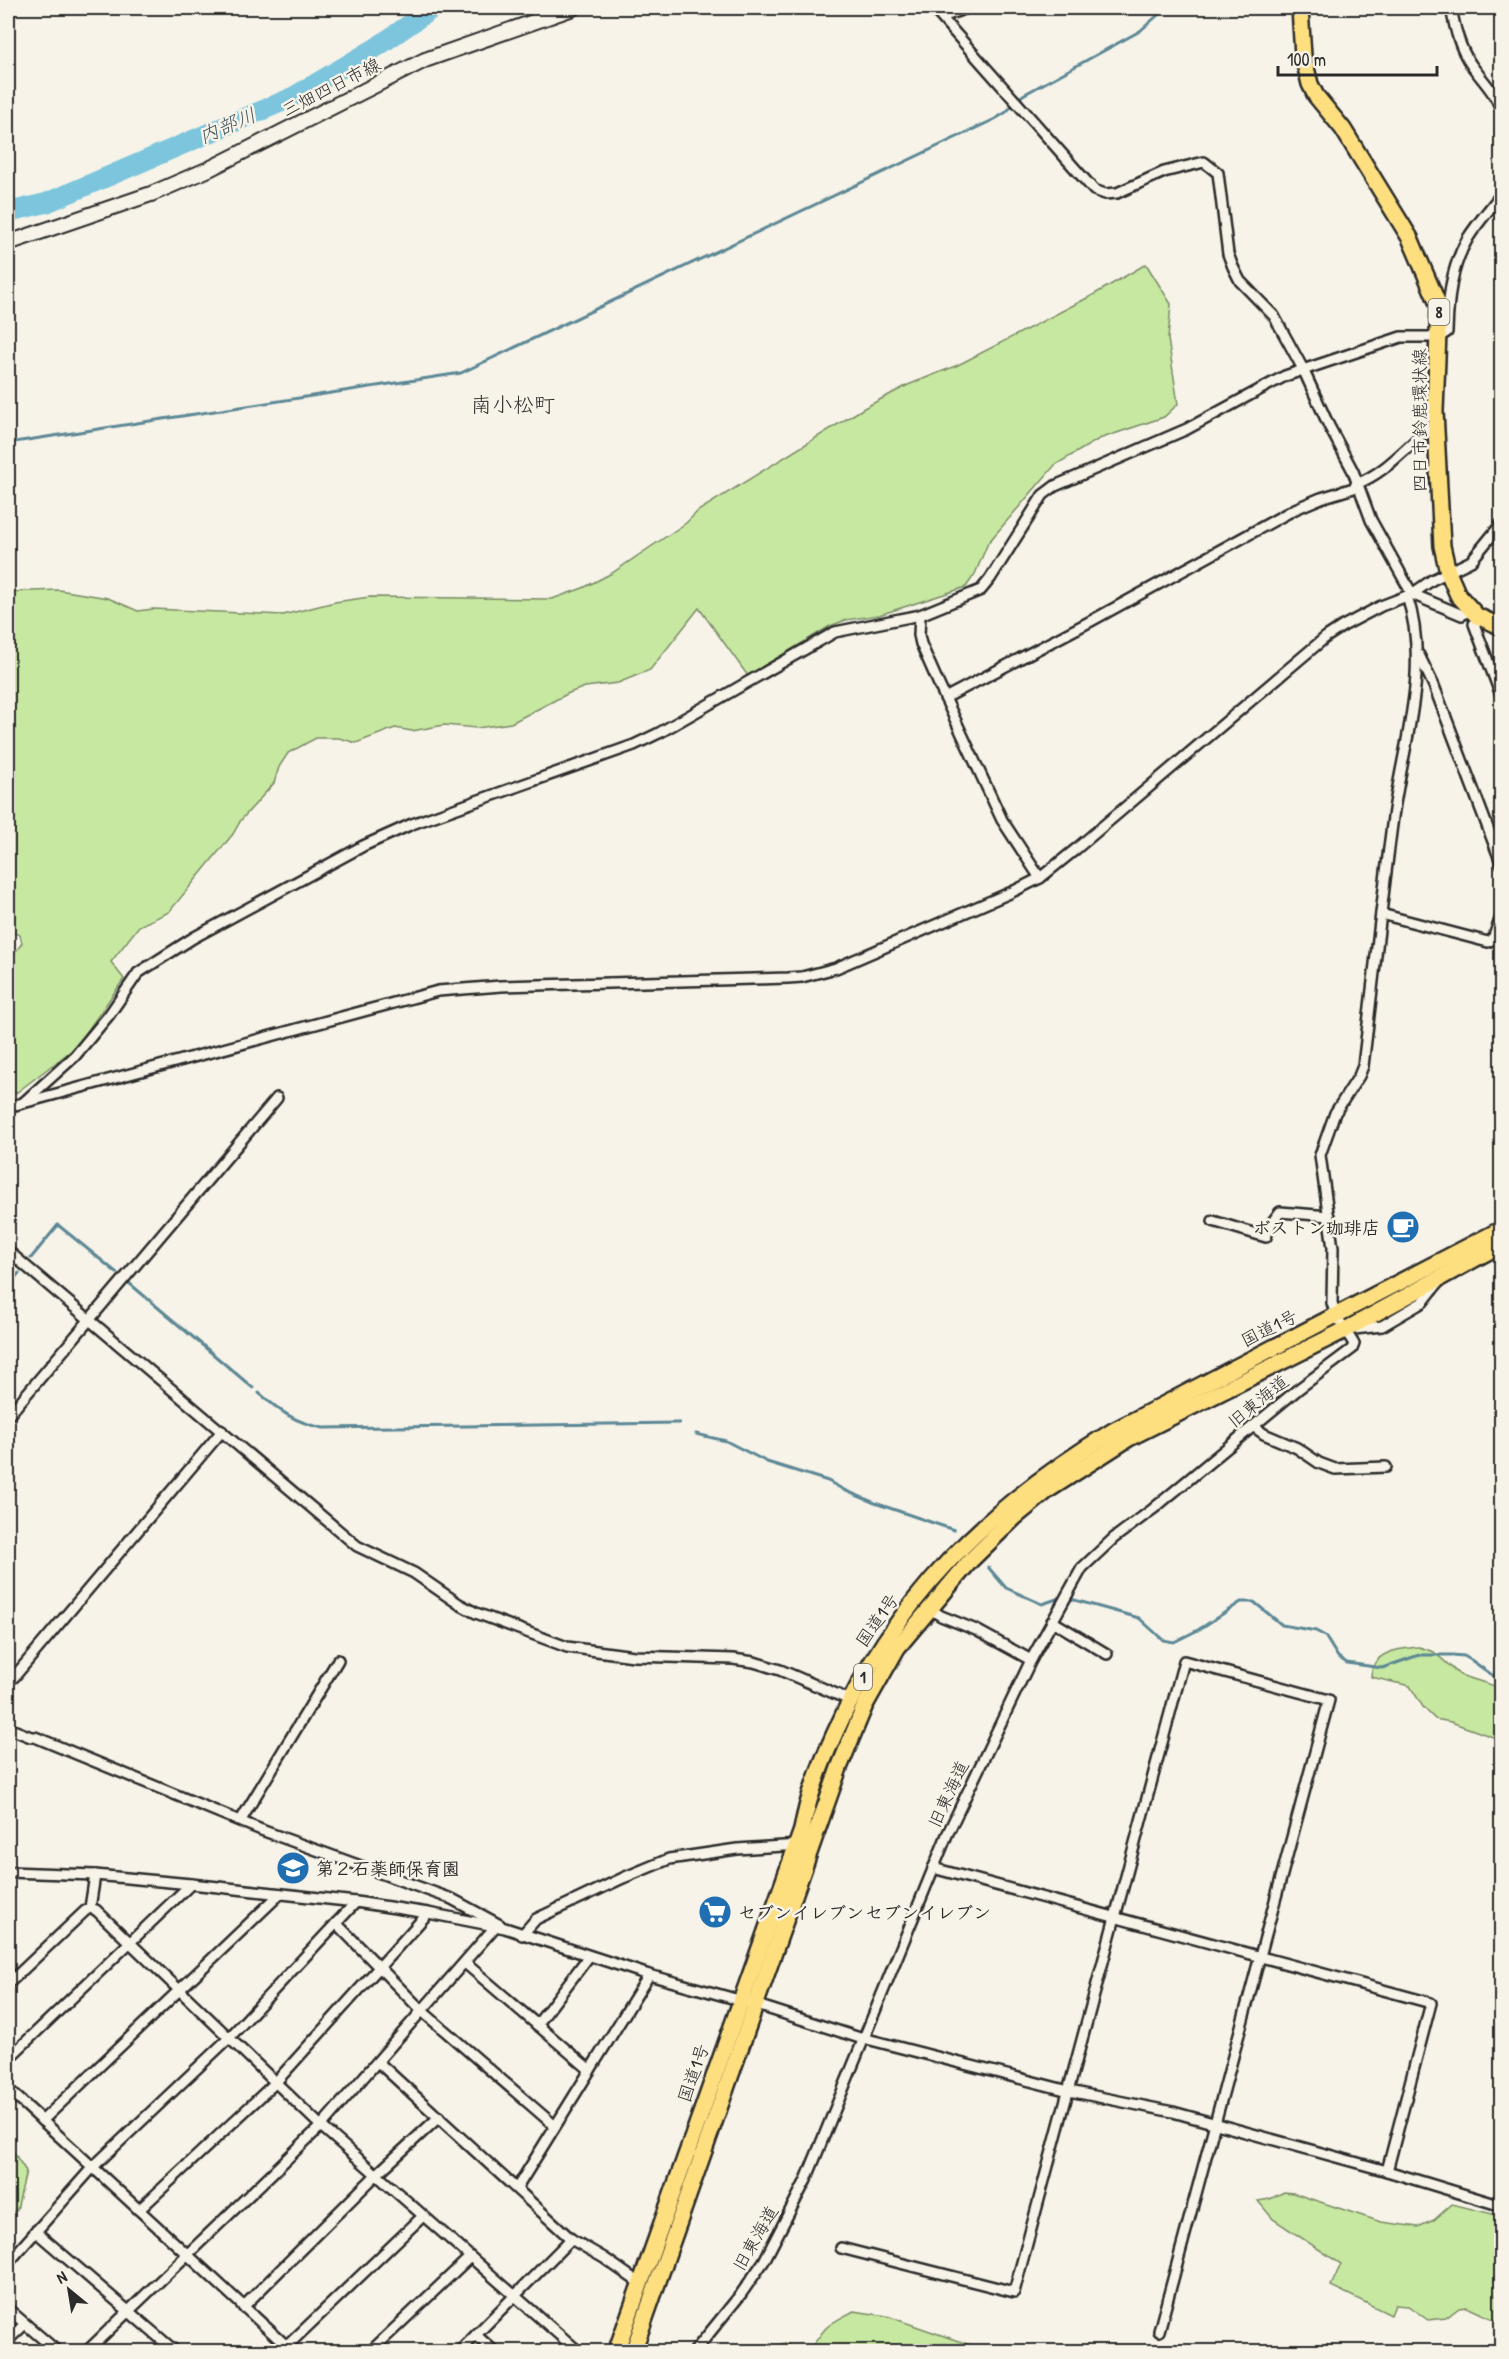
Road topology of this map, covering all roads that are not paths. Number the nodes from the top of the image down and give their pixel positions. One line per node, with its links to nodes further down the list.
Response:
1 (573, 8): 9 (main road, 三畑四日市線)
2 (933, 8): 6 (street)
3 (967, 8): 6 (street)
4 (1300, 8): 10 (main road, 四日市鈴鹿環状線 / 8)
5 (1451, 8): 7 (street)
6 (942, 17): 11 (street)
7 (1502, 114)
8 (1502, 193): 10 (street)
9 (8, 243)
10 (1439, 337): 11 (street); 12 (main road, 四日市鈴鹿環状線 / 8)
11 (1304, 369): 13 (street); 18 (street)
12 (1436, 423): 13 (street); 15 (main road, 四日市鈴鹿環状線 / 8)
13 (1357, 485): 16 (street); 21 (street)
14 (1502, 523): 15 (street)
15 (1448, 572): 16 (street); 17 (main road, 四日市鈴鹿環状線 / 8)
16 (1409, 595): 17 (street); 20 (street); 24 (street)
17 (1474, 613): 19 (main road); 22 (street)
18 (920, 615): 21 (street); 28 (street)
19 (1502, 627)
20 (1418, 653): 23 (street); 25 (street)
21 (945, 698): 24 (street)
22 (1502, 698)
23 (1502, 865)
24 (1040, 878): 28 (street)
25 (1381, 914): 26 (street); 30 (street)
26 (1502, 914)
27 (277, 1098): 37 (street)
28 (24, 1102): 29 (street)
29 (8, 1107)
30 (1329, 1216): 31 (street); 36 (street)
31 (1213, 1221)
32 (1502, 1228): 36 (main road, 国道1号 / 1)
33 (1502, 1244): 35 (main road, 国道1号 / 1)
34 (8, 1251): 37 (street)
35 (1443, 1276): 38 (main road, 国道1号 / 1); 38 (street)
36 (1336, 1315): 38 (street); 42 (main road, 国道1号 / 1)
37 (88, 1321): 39 (street); 41 (street)
38 (1345, 1330): 40 (street, 旧東海道); 42 (main road, 国道1号 / 1)
39 (8, 1416)
40 (1253, 1426): 43 (street); 45 (street, 旧東海道)
41 (222, 1431): 49 (street); 50 (street)
42 (1082, 1458): 44 (main road, 国道1号 / 1); 50 (main road, 国道1号 / 1)
43 (1386, 1467)
44 (929, 1608): 48 (street); 53 (main road, 国道1号 / 1)
45 (1052, 1621): 46 (street); 48 (street, 旧東海道)
46 (1107, 1654)
47 (338, 1660): 52 (street)
48 (1031, 1660): 55 (street, 旧東海道)
49 (8, 1676)
50 (850, 1700): 54 (main road, 国道1号 / 1)
51 (8, 1728): 52 (street)
52 (241, 1820): 66 (street)
53 (812, 1844): 54 (street); 77 (main road, 国道1号 / 1)
54 (796, 1845): 67 (street); 76 (main road, 国道1号 / 1)
55 (933, 1868): 63 (street); 81 (street, 旧東海道)
56 (8, 1872): 57 (street)
57 (95, 1875): 58 (street); 61 (street)
58 (191, 1884): 59 (street); 68 (street)
59 (280, 1894): 60 (street); 75 (street)
60 (356, 1902): 62 (street); 64 (street)
61 (90, 1908): 68 (street); 74 (street)
62 (428, 1913): 65 (street); 72 (street)
63 (1115, 1917): 70 (street); 70 (street); 87 (street)
64 (336, 1923): 72 (street); 80 (street)
65 (495, 1927): 66 (street); 71 (street)
66 (505, 1928): 67 (street)
67 (522, 1935): 69 (street)
68 (129, 1942): 75 (street); 82 (street)
69 (590, 1956): 73 (street); 79 (street)
70 (1260, 1956): 90 (street); 94 (street)
71 (465, 1963): 78 (street); 79 (street)
72 (380, 1967): 78 (street); 85 (street)
73 (649, 1975): 76 (street); 84 (street)
74 (8, 1984)
75 (179, 1991): 80 (street); 89 (street)
76 (739, 2001): 77 (street); 106 (main road, 国道1号 / 1)
77 (757, 2005): 81 (street); 126 (main road, 国道1号 / 1)
78 (422, 2011): 83 (street); 92 (street)
79 (537, 2025): 84 (street)
80 (228, 2039): 85 (street); 93 (street)
81 (863, 2039): 87 (street); 127 (street, 旧東海道)
82 (8, 2059)
83 (378, 2062): 88 (street); 91 (street)
84 (590, 2070): 92 (street)
85 (275, 2083): 91 (street); 98 (street)
86 (8, 2089): 89 (street)
87 (1069, 2091): 90 (street); 102 (street)
88 (439, 2117): 95 (street); 96 (street)
89 (42, 2121): 93 (street)
90 (1214, 2124): 94 (street); 113 (street)
91 (321, 2126): 95 (street); 103 (street)
92 (555, 2126): 96 (street)
93 (93, 2167): 98 (street); 100 (street)
94 (1387, 2171): 97 (street)
95 (376, 2175): 99 (street); 108 (street)
96 (517, 2188): 101 (street)
97 (1502, 2206)
98 (139, 2210): 103 (street)
99 (423, 2216): 104 (street); 116 (street)
100 (35, 2231): 105 (street); 111 (street)
101 (571, 2239): 106 (street); 107 (street)
102 (841, 2248)
103 (187, 2254): 108 (street); 111 (street)
104 (470, 2257): 107 (street); 120 (street)
105 (8, 2263)
106 (641, 2284): 110 (main road, 国道1号 / 1)
107 (515, 2296): 114 (street); 123 (street)
108 (243, 2307): 116 (street)
109 (8, 2309): 112 (street)
110 (632, 2309): 124 (street); 125 (main road, 国道1号 / 1)
111 (129, 2311): 118 (street); 119 (street)
112 (25, 2324): 115 (street); 117 (street)
113 (1159, 2331)
114 (476, 2335): 121 (street); 122 (street)
115 (8, 2340)
116 (290, 2349)
117 (57, 2352)
118 (86, 2352)
119 (176, 2352)
120 (370, 2352)
121 (459, 2352)
122 (495, 2352)
123 (579, 2352)
124 (609, 2352)
125 (616, 2352)
126 (633, 2352)
127 (694, 2352)

